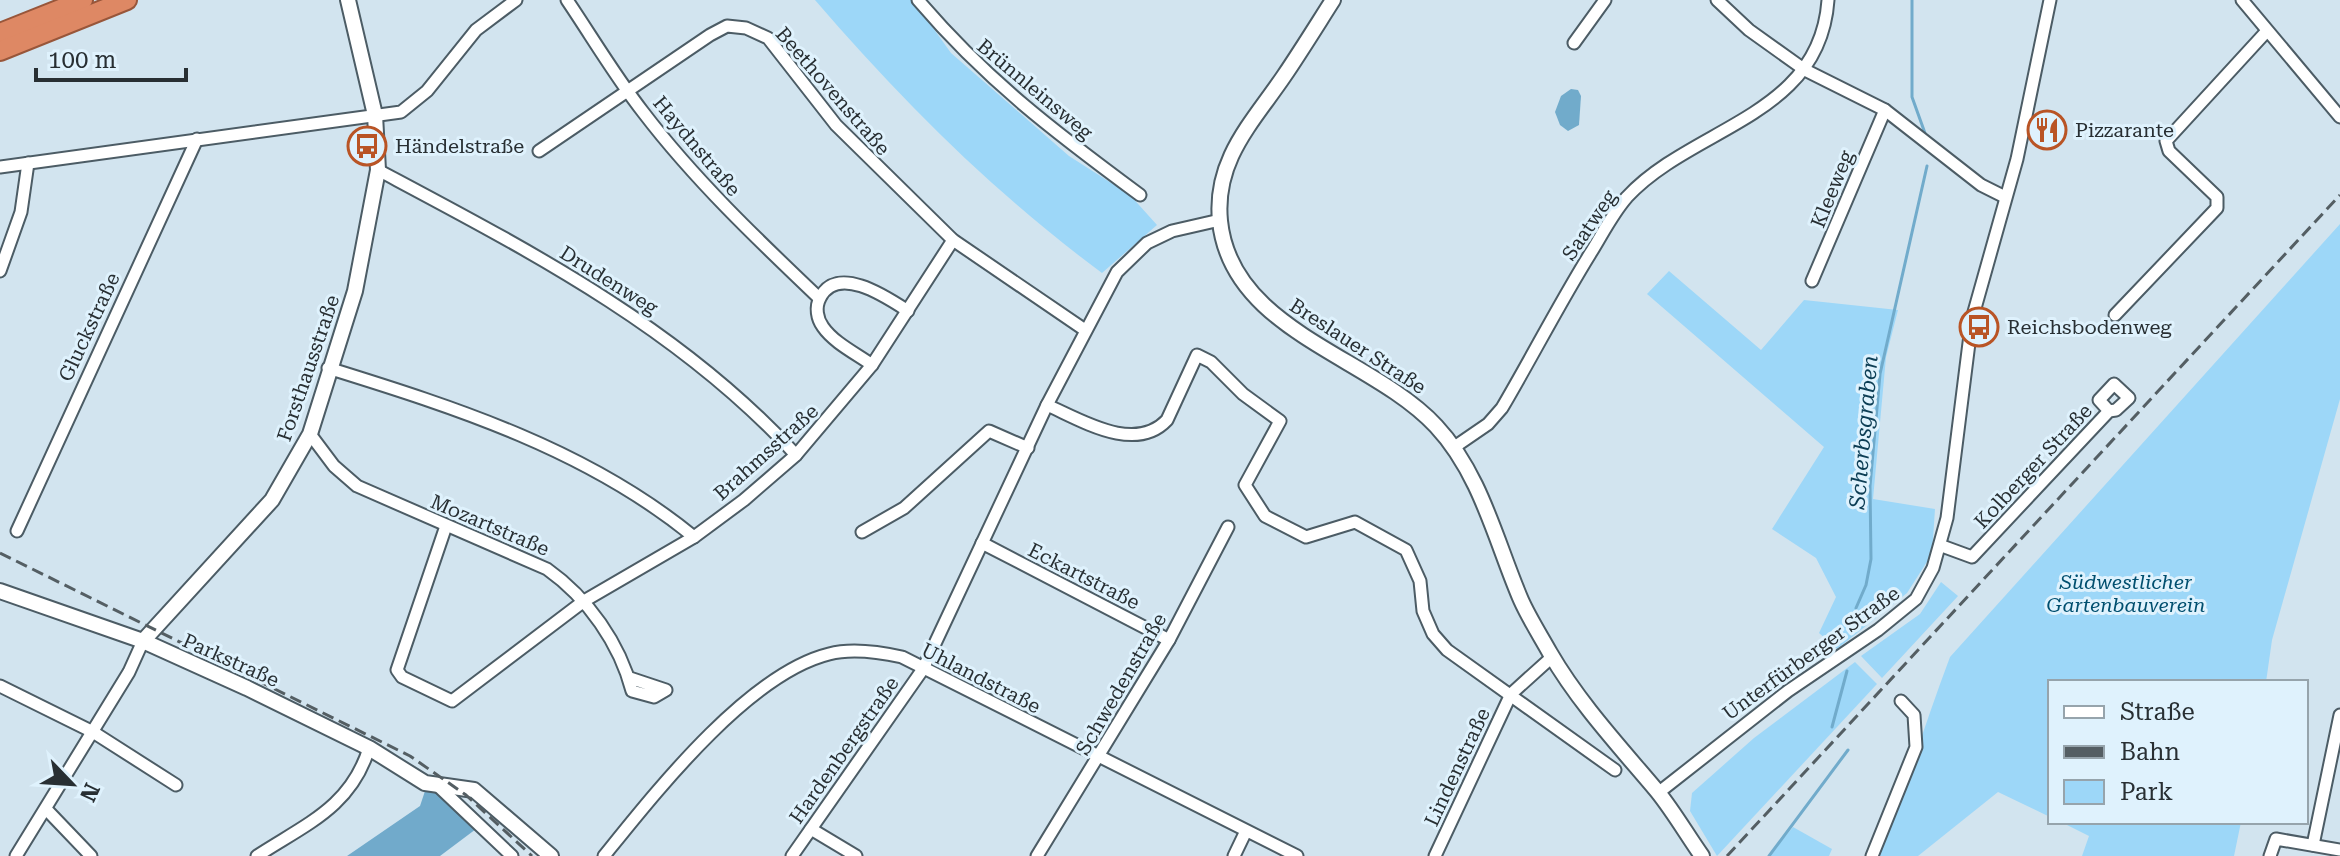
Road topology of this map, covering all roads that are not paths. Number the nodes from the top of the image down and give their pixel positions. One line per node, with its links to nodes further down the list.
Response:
1 (83, 0): 14 (highway)
2 (127, 0): 16 (highway)
3 (348, 0): 20 (street, Forsthausstraße)
4 (514, 0): 20 (street)
5 (567, 0): 18 (street, Haydnstraße)
6 (918, 0): 27 (street, Brünnleinsweg)
7 (1331, 0): 29 (street, Breslauer Straße)
8 (1605, 0): 15 (street)
9 (1717, 0): 17 (street)
10 (1828, 0): 17 (street)
11 (2050, 0): 28 (street, Unterfürberger Straße)
12 (2242, 0): 13 (street)
13 (2266, 32): 21 (street); 35 (street)
14 (0, 33)
15 (1574, 43)
16 (0, 51)
17 (1805, 70): 19 (street); 43 (street, Saatweg)
18 (626, 89): 23 (street, Beethovenstraße); 30 (street, Beethovenstraße); 33 (street, Haydnstraße)
19 (1885, 110): 28 (street); 32 (street, Kleeweg)
20 (375, 115): 22 (street); 26 (street, Forsthausstraße)
21 (2340, 117)
22 (197, 139): 24 (street); 47 (street, Gluckstraße)
23 (539, 151)
24 (28, 163): 25 (street); 31 (street)
25 (0, 167)
26 (378, 170): 38 (street, Forsthausstraße); 44 (street, Drudenweg)
27 (1140, 195)
28 (2005, 197): 51 (street, Unterfürberger Straße)
29 (1220, 220): 36 (street, Hardenbergstraße); 43 (street, Breslauer Straße)
30 (953, 240): 34 (street, Brahmsstraße); 36 (street, Beethovenstraße)
31 (0, 271)
32 (1812, 281)
33 (819, 298): 34 (street); 37 (street, Haydnstraße)
34 (908, 311): 37 (street, Brahmsstraße)
35 (2115, 315)
36 (1085, 330): 39 (street, Hardenbergstraße)
37 (872, 365): 44 (street, Brahmsstraße)
38 (328, 368): 41 (street, Forsthausstraße); 49 (street)
39 (1047, 405): 42 (street, Hardenbergstraße); 60 (street, Lindenstraße)
40 (2109, 411): 51 (street, Kolberger Straße)
41 (310, 434): 45 (street, Mozartstraße); 55 (street, Forsthausstraße)
42 (1028, 448): 48 (street); 50 (street, Hardenbergstraße)
43 (1453, 448): 56 (street, Breslauer Straße)
44 (796, 455): 49 (street, Brahmsstraße)
45 (446, 526): 53 (street, Mozartstraße); 53 (street, Brahmsstraße)
46 (1228, 527): 54 (street, Schwedenstraße)
47 (17, 531)
48 (862, 532)
49 (694, 537): 53 (street, Brahmsstraße)
50 (982, 543): 54 (street, Eckartstraße); 57 (street, Hardenbergstraße)
51 (1942, 546): 69 (street, Unterfürberger Straße)
52 (0, 591): 55 (street, Parkstraße)
53 (584, 601): 58 (street, Mozartstraße)
54 (1169, 640): 65 (street, Schwedenstraße)
55 (143, 641): 63 (street, Forsthausstraße); 64 (street, Parkstraße)
56 (1552, 657): 60 (street, Lindenstraße); 69 (street, Breslauer Straße)
57 (923, 669): 65 (street, Uhlandstraße); 71 (street, Hardenbergstraße); 80 (street, Uhlandstraße)
58 (630, 678)
59 (0, 686): 63 (street)
60 (1511, 694): 66 (street, Lindenstraße); 86 (street, Lindenstraße)
61 (1901, 701): 88 (street)
62 (2340, 715): 73 (street)
63 (93, 732): 67 (street); 70 (street, Forsthausstraße)
64 (369, 748): 68 (street, Parkstraße); 77 (street)
65 (1099, 758): 72 (street, Uhlandstraße); 83 (street, Schwedenstraße)
66 (1615, 770)
67 (176, 785)
68 (437, 785): 78 (street, Parkstraße); 79 (street, Parkstraße)
69 (1658, 793): 87 (street, Breslauer Straße)
70 (46, 809): 75 (street, Forsthausstraße); 76 (street)
71 (811, 829): 81 (street, Hardenbergstraße); 82 (street)
72 (1246, 831): 84 (street); 85 (street, Uhlandstraße)
73 (2313, 845): 74 (street); 89 (street)
74 (2340, 850)
75 (16, 856)
76 (91, 856)
77 (257, 856)
78 (512, 856)
79 (551, 856)
80 (604, 856)
81 (792, 856)
82 (856, 856)
83 (1037, 856)
84 (1234, 856)
85 (1297, 856)
86 (1435, 856)
87 (1702, 856)
88 (1872, 856)
89 (2270, 856)

